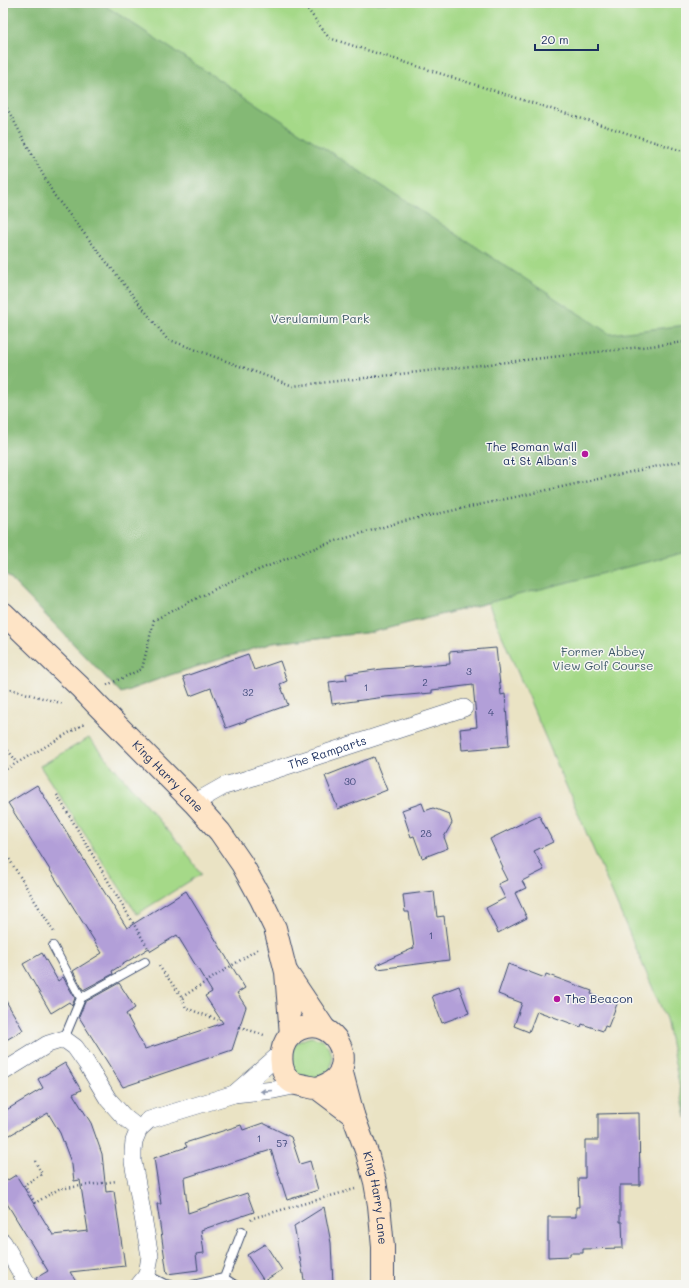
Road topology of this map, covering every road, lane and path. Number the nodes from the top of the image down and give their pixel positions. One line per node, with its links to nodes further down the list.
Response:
1 (303, 3): 3 (path)
2 (3, 102): 4 (path)
3 (686, 152)
4 (686, 342)
5 (686, 460): 8 (path)
6 (3, 613): 8 (street, King Harry Lane)
7 (3, 687): 8 (path)
8 (79, 700): 15 (street, King Harry Lane)
9 (464, 708): 15 (street, The Ramparts)
10 (92, 719): 12 (path)
11 (3, 744): 12 (path)
12 (18, 762): 13 (path)
13 (3, 771)
14 (57, 796): 19 (path)
15 (194, 803): 22 (street, King Harry Lane)
16 (3, 849): 17 (path)
17 (53, 946): 24 (lane)
18 (264, 946): 23 (path)
19 (149, 950)
20 (145, 962): 24 (lane)
21 (157, 962): 23 (path)
22 (286, 972): 27 (street, King Harry Lane); 30 (street, King Harry Lane)
23 (182, 997): 25 (path)
24 (81, 998): 29 (lane)
25 (218, 1020)
26 (240, 1027): 28 (path)
27 (324, 1028): 30 (street); 31 (street)
28 (267, 1036)
29 (64, 1039): 32 (street); 36 (street)
30 (286, 1044): 33 (street, King Harry Lane); 34 (street)
31 (341, 1069): 33 (street); 35 (street, King Harry Lane)
32 (3, 1072)
33 (308, 1086): 34 (street, one-way to 34); 35 (street, King Harry Lane)
34 (234, 1094): 36 (street)
35 (353, 1115): 48 (street, King Harry Lane)
36 (139, 1128): 38 (street)
37 (35, 1161): 38 (path)
38 (136, 1178): 43 (street)
39 (357, 1189): 40 (path)
40 (242, 1231): 42 (lane)
41 (3, 1242): 44 (street)
42 (224, 1278): 46 (lane); 47 (lane)
43 (143, 1280): 45 (lane)
44 (28, 1285)
45 (171, 1285)
46 (193, 1285)
47 (235, 1285)
48 (383, 1285)

